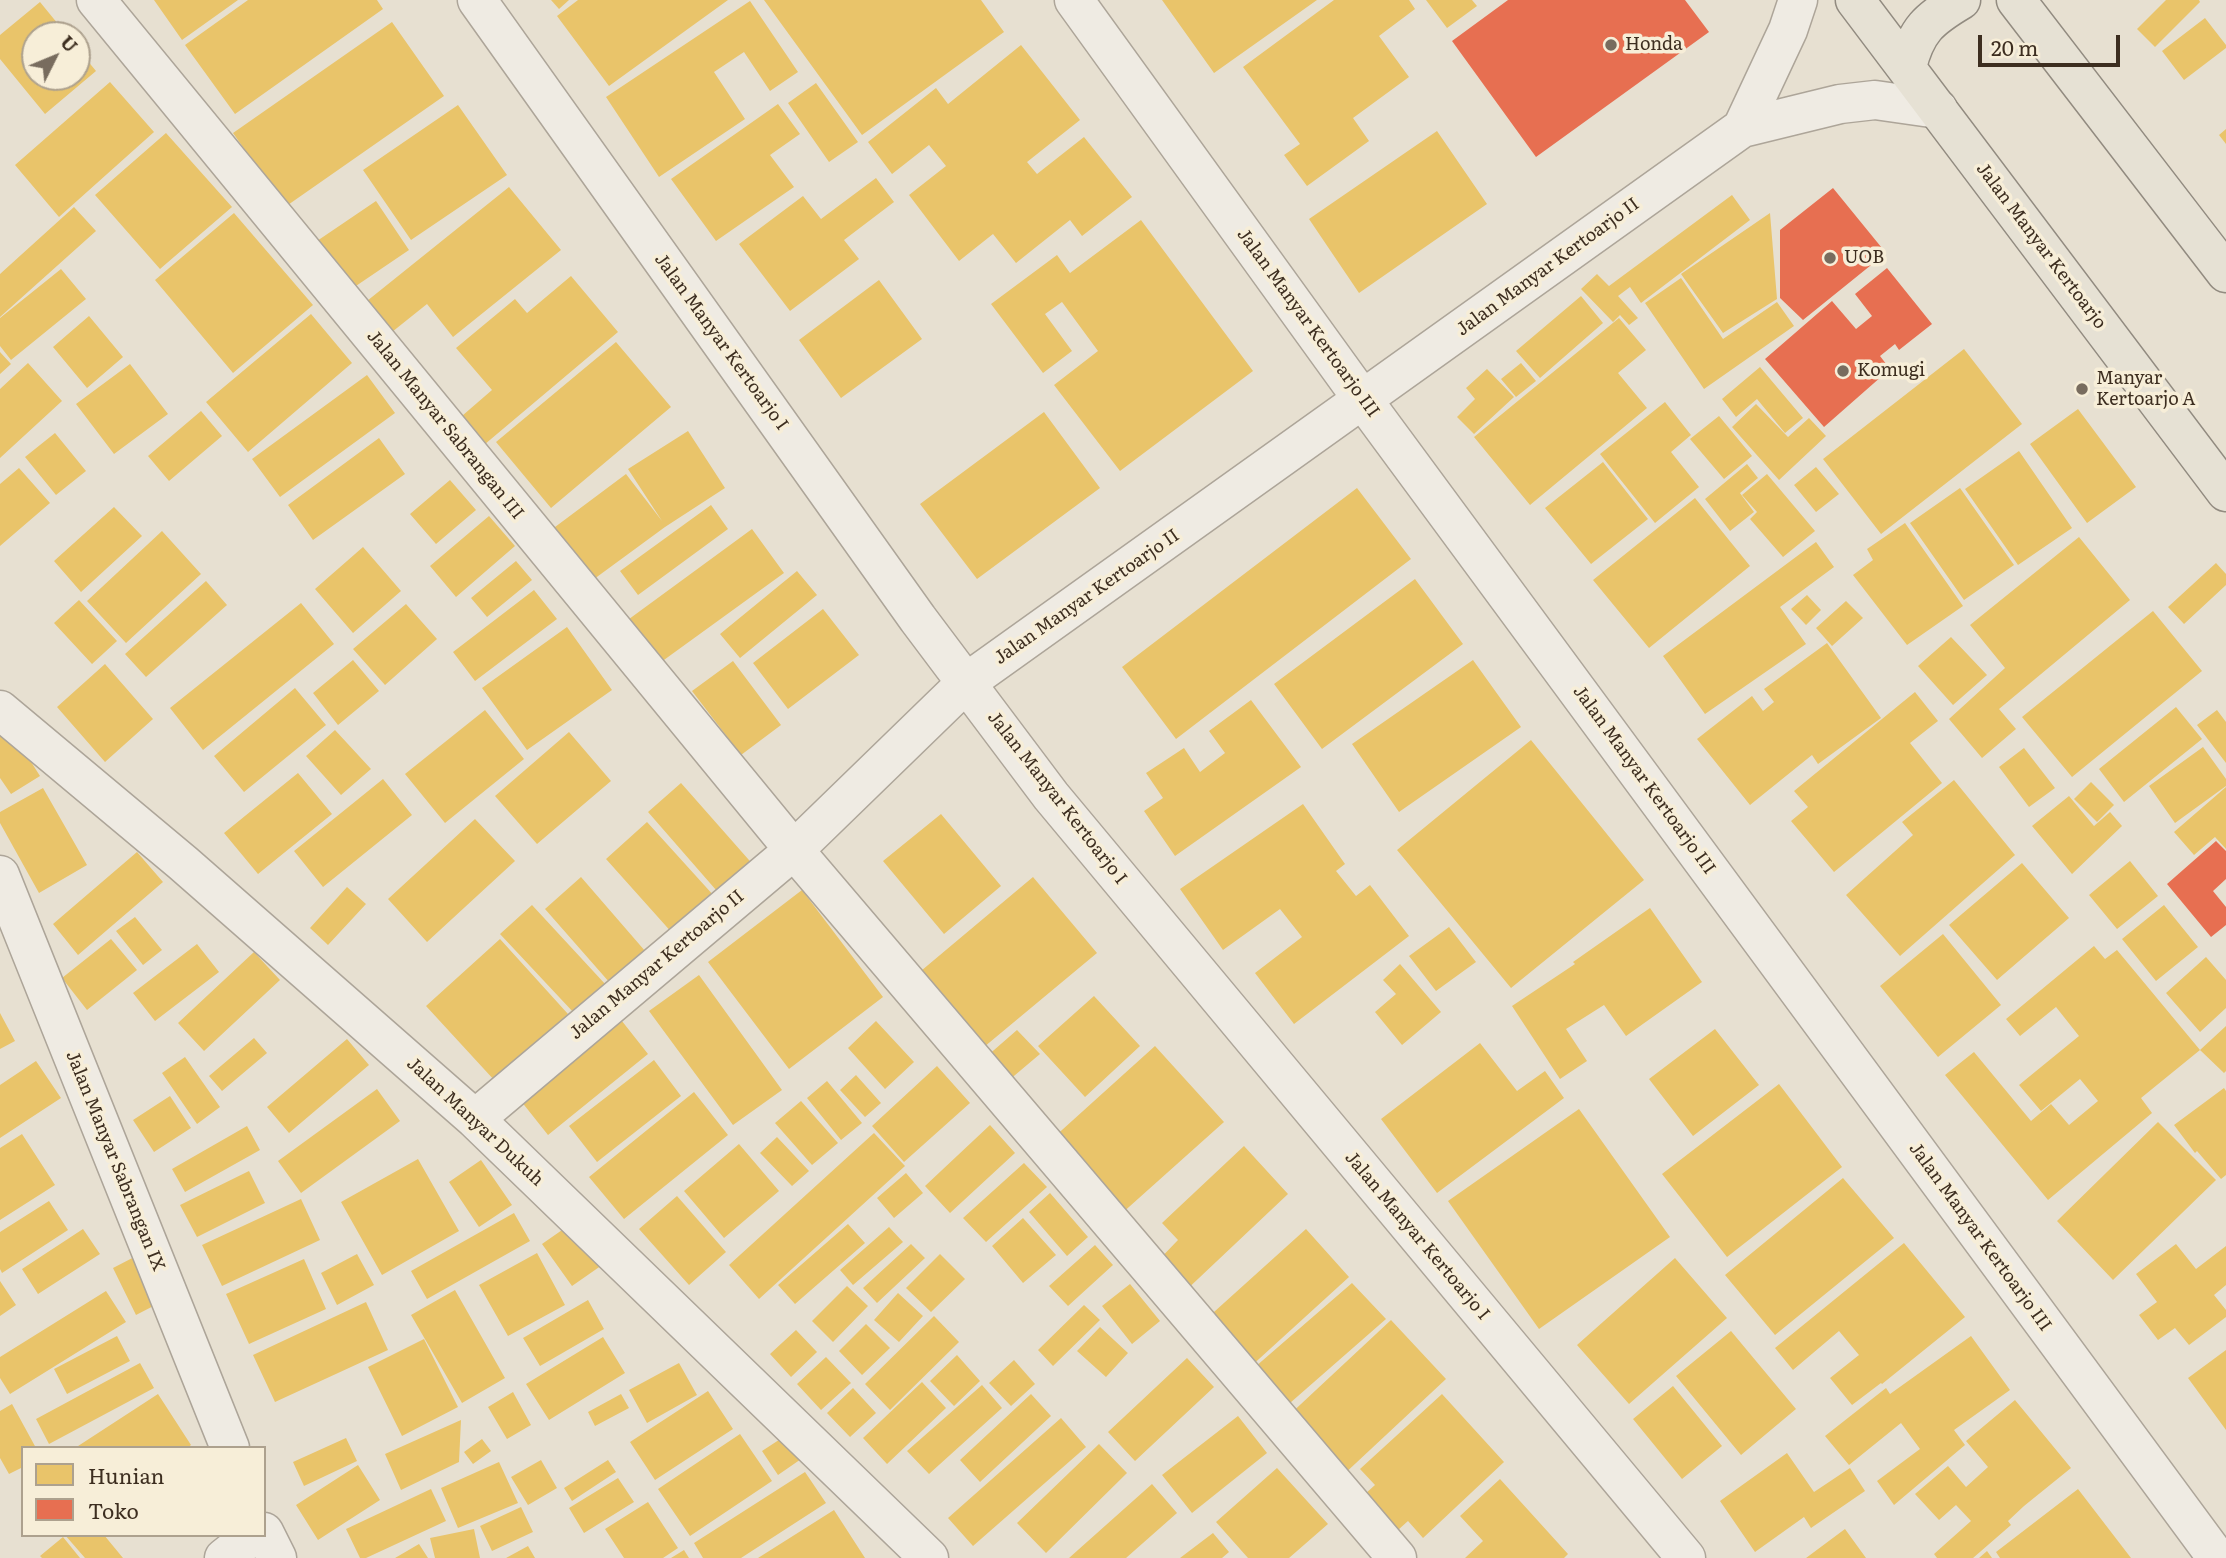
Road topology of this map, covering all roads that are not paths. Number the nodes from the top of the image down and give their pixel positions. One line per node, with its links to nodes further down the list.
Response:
1 (96, 0): 16 (street, Jalan Manyar Sabrangan III)
2 (477, 0): 14 (street, Jalan Manyar Kertoarjo I)
3 (1074, 0): 12 (street, Jalan Manyar Kertoarjo III)
4 (1798, 0): 10 (street, Jalan Manyar Kertoarjo II)
5 (1855, 0): 8 (main road, Jalan Manyar Kertoarjo)
6 (1961, 0): 8 (main road)
7 (2016, 0): 11 (main road)
8 (1907, 67): 9 (main road, Jalan Manyar Kertoarjo)
9 (1938, 109): 10 (street, Jalan Manyar Kertoarjo II); 13 (main road, Jalan Manyar Kertoarjo)
10 (1742, 128): 12 (street, Jalan Manyar Kertoarjo II)
11 (2226, 273)
12 (1363, 400): 14 (street, Jalan Manyar Kertoarjo II); 27 (street, Jalan Manyar Kertoarjo III)
13 (2226, 492)
14 (967, 682): 16 (street, Jalan Manyar Kertoarjo II); 26 (street, Jalan Manyar Kertoarjo I)
15 (0, 710): 18 (street, Jalan Manyar Dukuh)
16 (794, 850): 18 (street, Jalan Manyar Kertoarjo II); 25 (street, Jalan Manyar Sabrangan III)
17 (0, 875): 19 (street, Jalan Manyar Sabrangan IX)
18 (475, 1119): 24 (street, Jalan Manyar Dukuh)
19 (229, 1446)
20 (266, 1536): 23 (street)
21 (250, 1537): 22 (street)
22 (224, 1558)
23 (277, 1558)
24 (929, 1558)
25 (1397, 1558)
26 (1686, 1558)
27 (2217, 1558)

